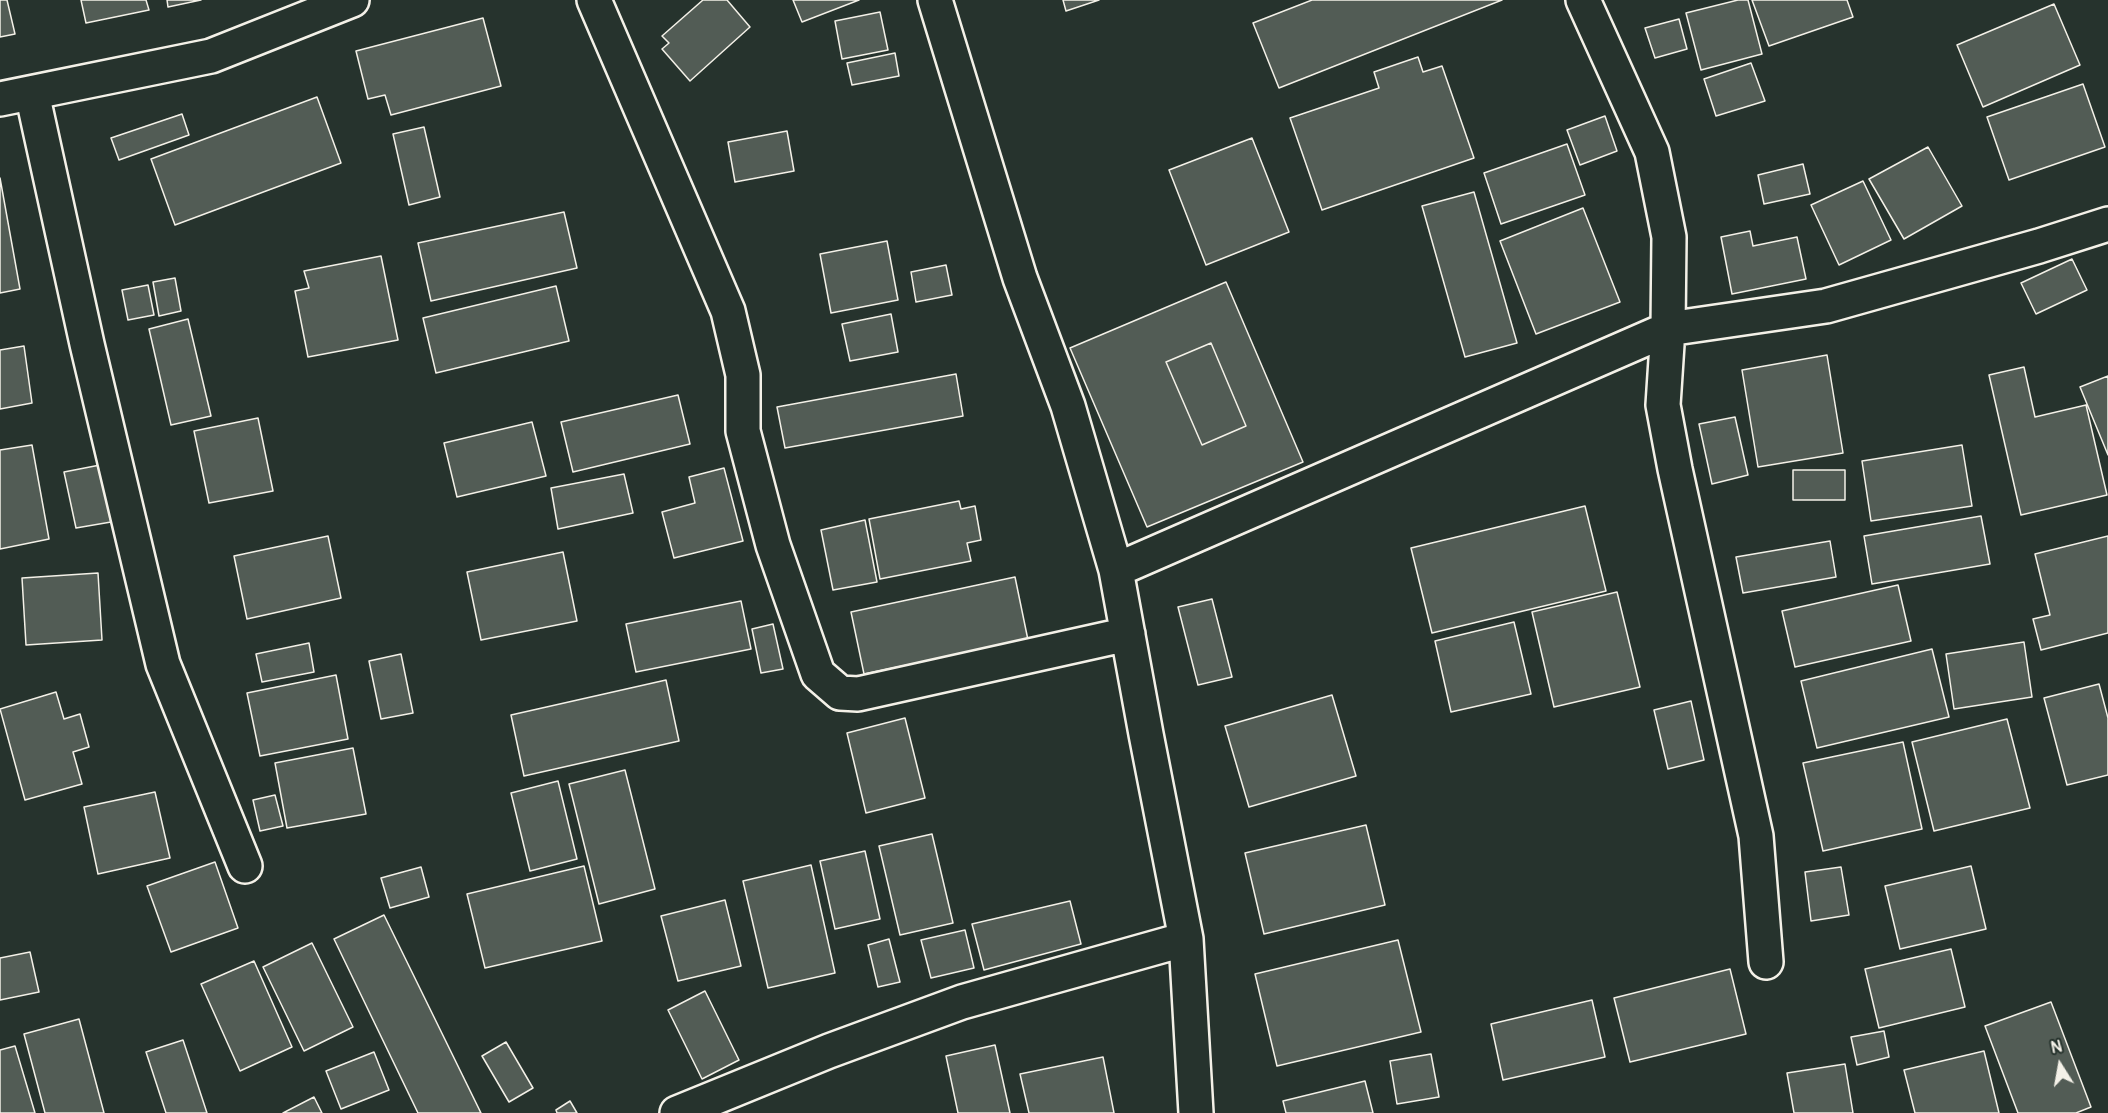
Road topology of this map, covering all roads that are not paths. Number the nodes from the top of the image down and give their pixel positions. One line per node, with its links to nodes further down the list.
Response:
1 (352, 0): 5 (street)
2 (594, 0): 10 (street)
3 (935, 0): 9 (street)
4 (1583, 0): 8 (street)
5 (32, 93): 6 (street); 11 (street)
6 (0, 99)
7 (2108, 224): 8 (street)
8 (1668, 329): 9 (street); 13 (street)
9 (1116, 570): 10 (street)
10 (1128, 634): 12 (street)
11 (245, 866)
12 (1186, 939): 14 (street); 15 (street)
13 (1766, 962)
14 (677, 1113)
15 (1196, 1113)

